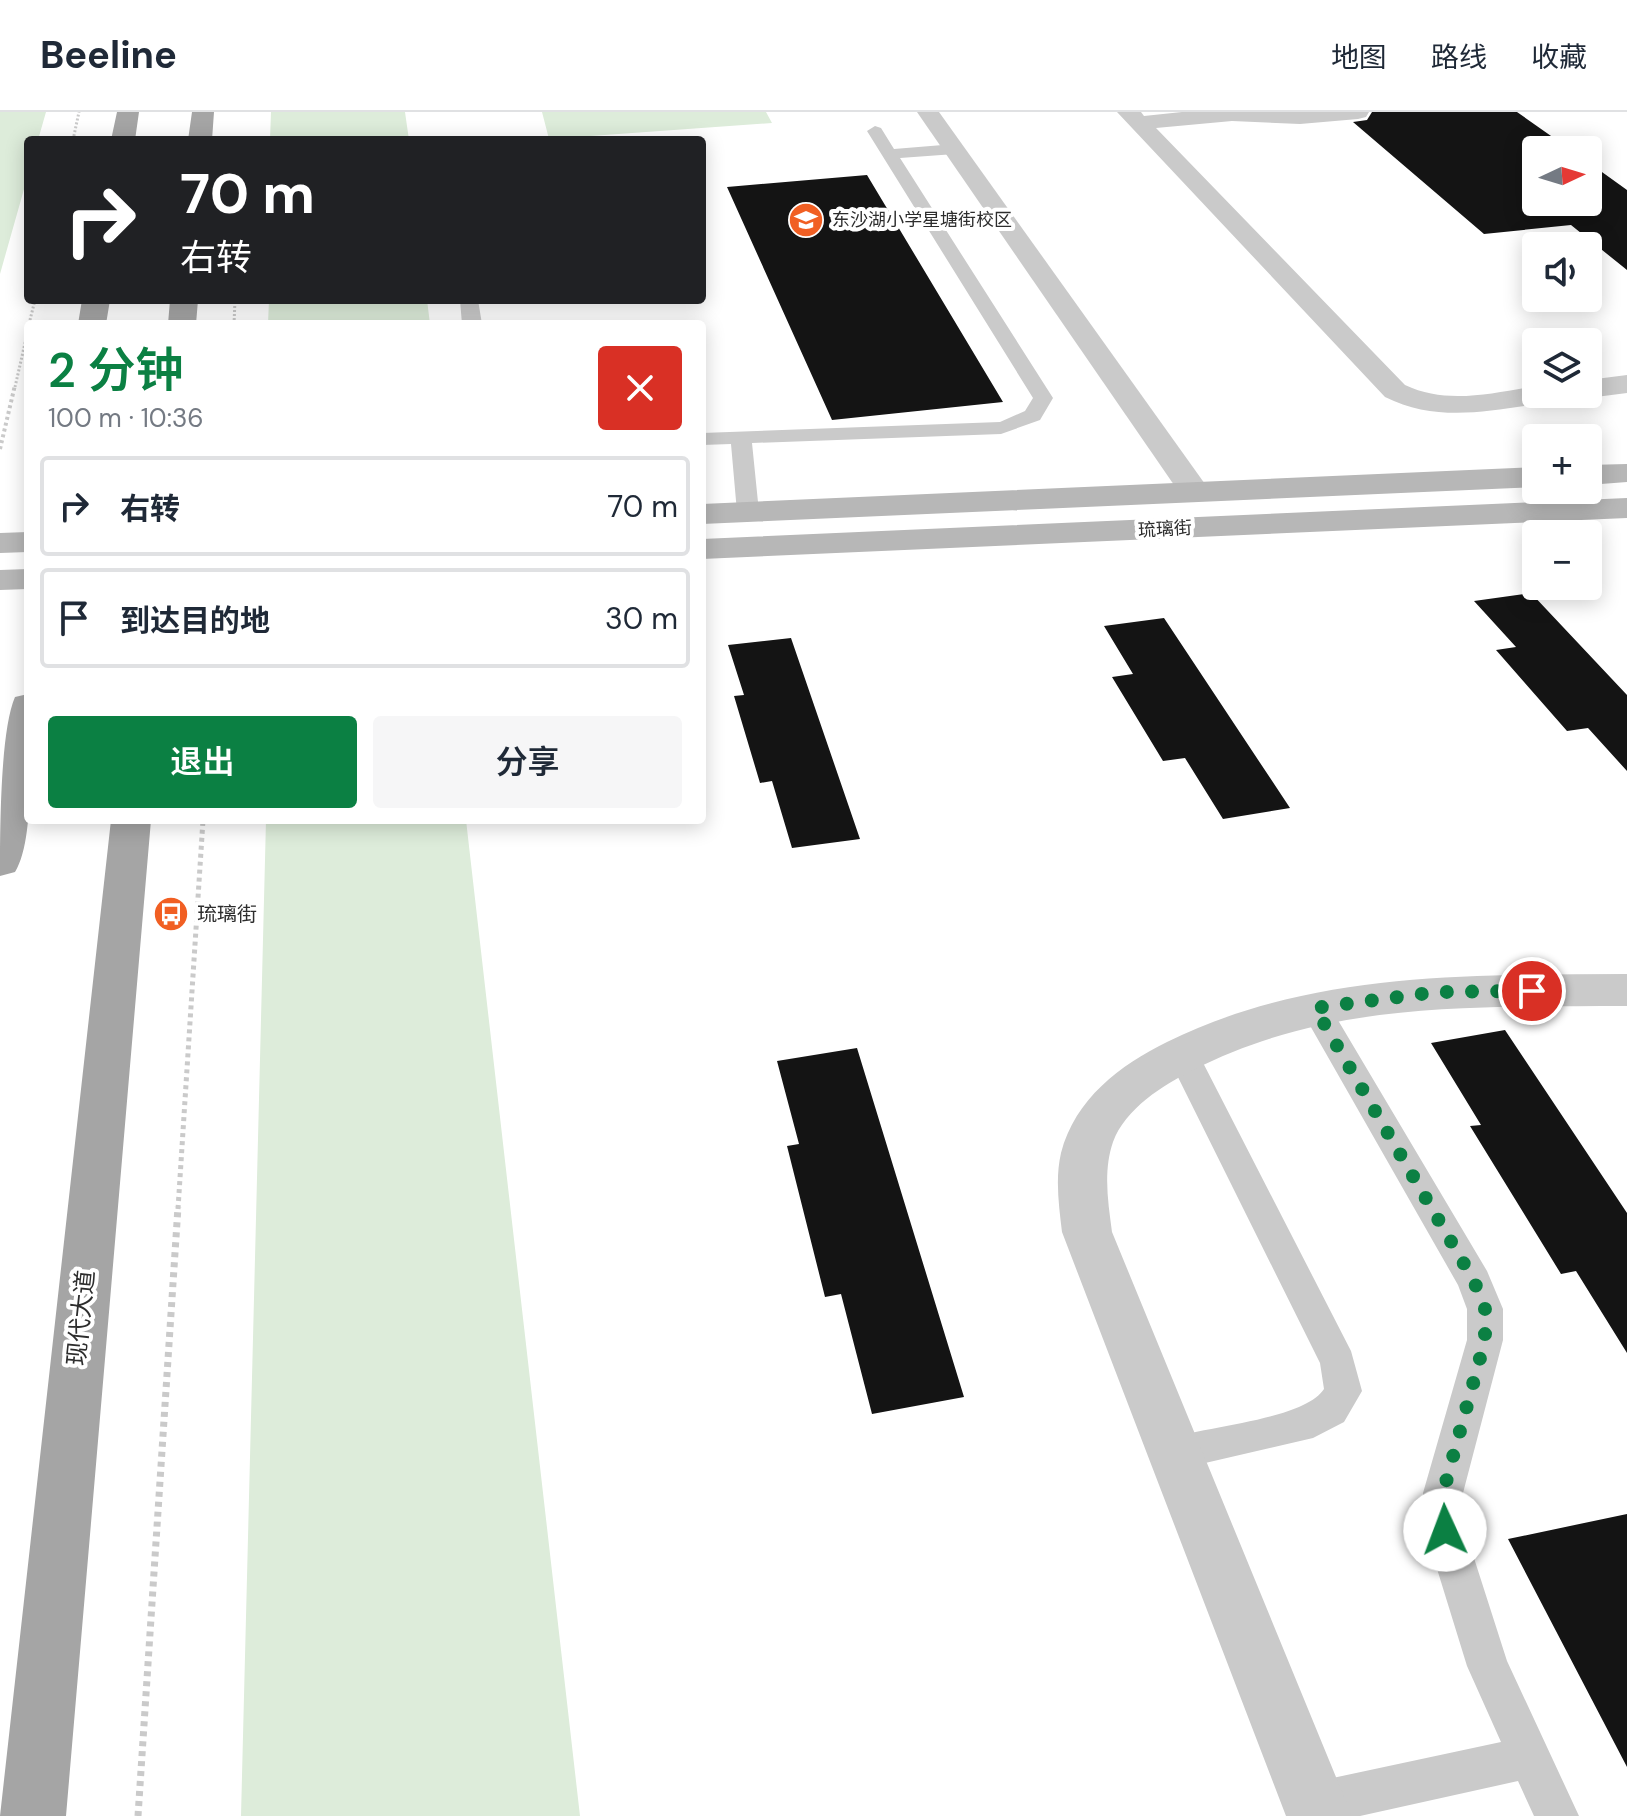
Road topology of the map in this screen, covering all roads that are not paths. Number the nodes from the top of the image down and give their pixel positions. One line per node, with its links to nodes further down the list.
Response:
1 (128, 112): 7 (main road)
2 (203, 112): 8 (main road)
3 (928, 112): 9 (street)
4 (1358, 112): 5 (street)
5 (1133, 117): 13 (street)
6 (875, 131): 10 (lane)
7 (124, 136)
8 (200, 136)
9 (955, 149): 10 (lane); 19 (street)
10 (890, 154): 14 (lane)
11 (1627, 384): 12 (street)
12 (1602, 387)
13 (1522, 396)
14 (741, 438): 15 (lane); 21 (lane)
15 (706, 439)
16 (1627, 473): 17 (main road)
17 (1602, 474)
18 (1522, 478): 19 (main road, 琉璃街)
19 (1194, 491): 21 (main road, 琉璃街)
20 (1627, 508): 25 (main road, 琉璃街)
21 (748, 512): 22 (main road, 琉璃街)
22 (706, 514)
23 (24, 542): 24 (main road)
24 (0, 543)
25 (706, 549)
26 (24, 579): 27 (main road)
27 (0, 580)
28 (24, 727): 30 (main road)
29 (131, 824): 37 (main road, 现代大道)
30 (0, 862)
31 (1627, 990): 32 (street)
32 (1315, 1008): 33 (street); 35 (lane)
33 (1182, 1053): 34 (street); 34 (lane)
34 (1175, 1453): 36 (street)
35 (1530, 1757): 36 (lane); 38 (lane)
36 (1317, 1810)
37 (33, 1816)
38 (1557, 1816)

